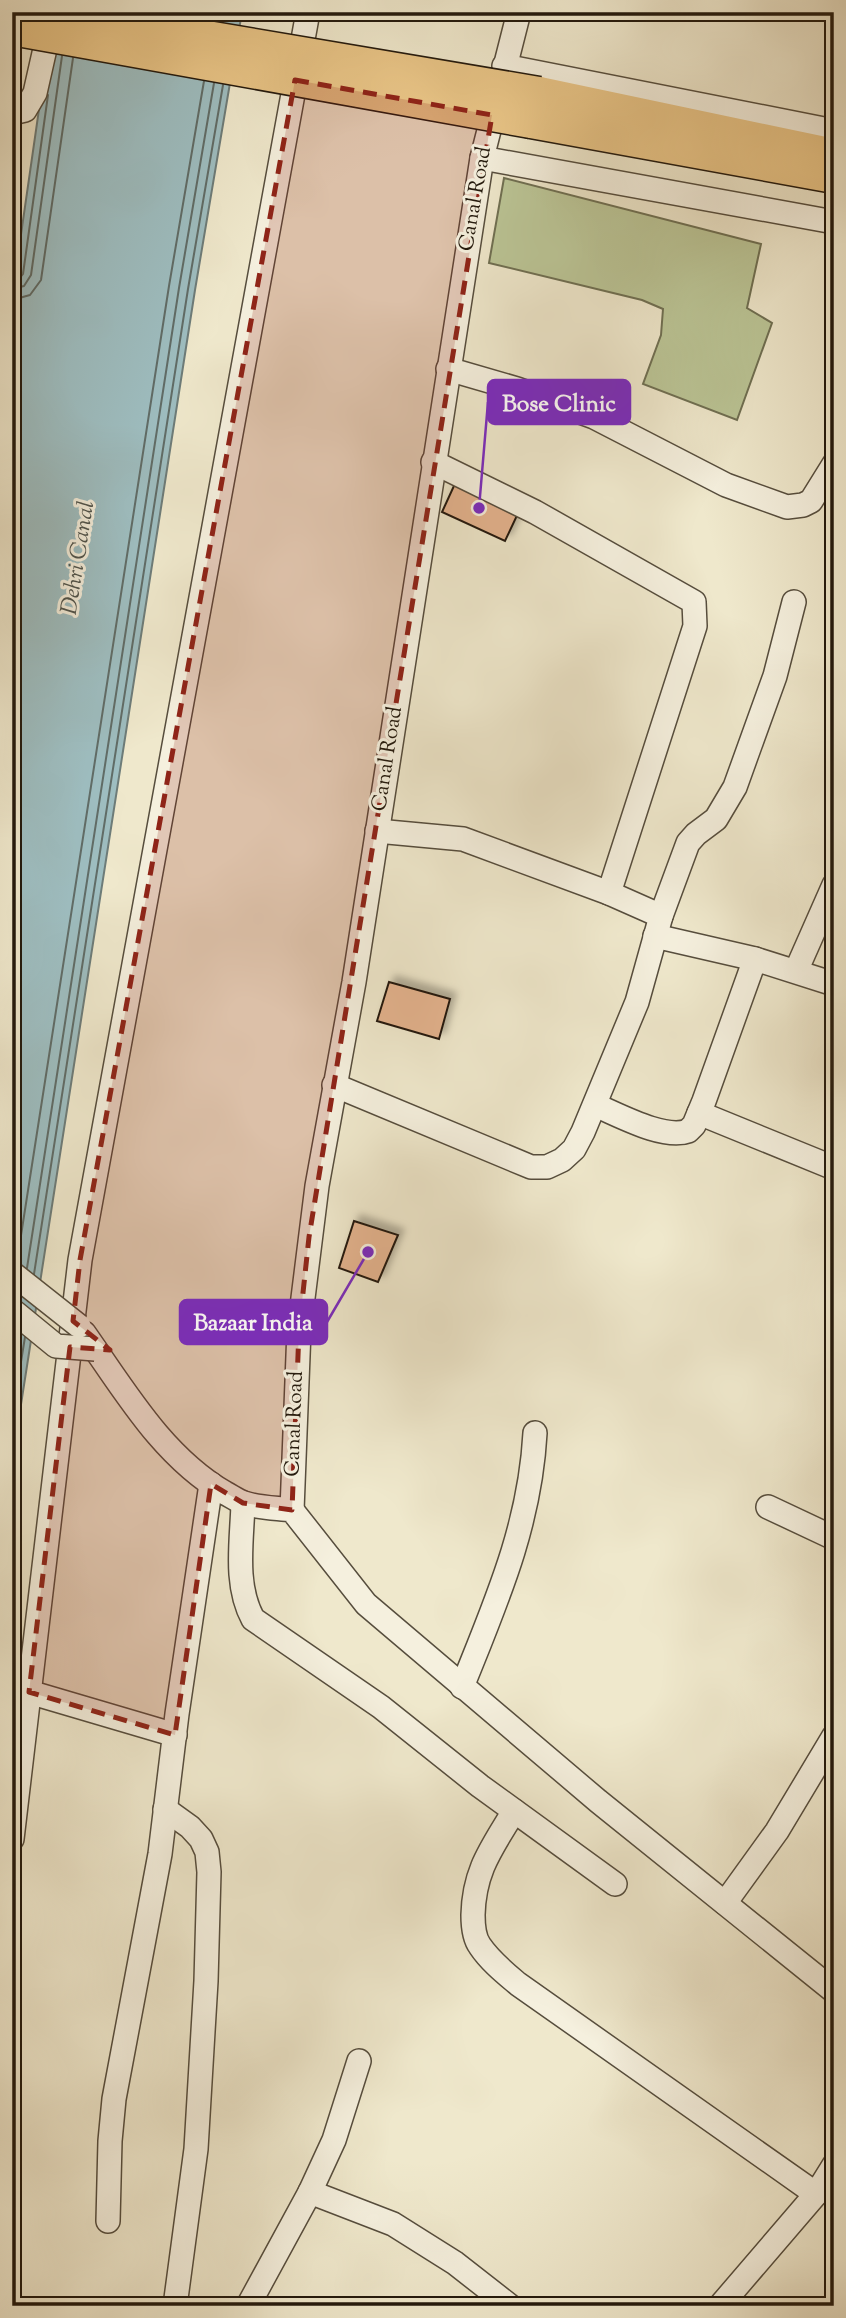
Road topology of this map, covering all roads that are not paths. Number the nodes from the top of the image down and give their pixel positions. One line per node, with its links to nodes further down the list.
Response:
1 (56, 12): 6 (highway, bridge); 7 (street)
2 (307, 12): 38 (street)
3 (519, 12): 5 (street, Canal Road)
4 (12, 29): 6 (highway, bridge)
5 (504, 66): 8 (street); 10 (street, Canal Road)
6 (535, 107): 9 (highway); 11 (highway)
7 (12, 113)
8 (834, 131)
9 (834, 155)
10 (482, 158): 12 (street); 13 (street, Canal Road)
11 (834, 177)
12 (834, 222)
13 (448, 369): 14 (street, Canal Road); 15 (street)
14 (433, 462): 17 (street, Canal Road); 19 (street)
15 (834, 464)
16 (794, 602): 20 (street)
17 (377, 831): 19 (street); 24 (street, Canal Road)
18 (834, 885): 22 (street)
19 (609, 893): 20 (street)
20 (658, 926): 21 (street); 25 (street)
21 (755, 959): 22 (street); 26 (street)
22 (796, 971): 23 (street)
23 (834, 984)
24 (334, 1085): 25 (street); 35 (street, Canal Road)
25 (595, 1105): 26 (street)
26 (699, 1113): 27 (street)
27 (834, 1168)
28 (12, 1273): 30 (street, bridge)
29 (12, 1310): 30 (street, bridge)
30 (95, 1349): 32 (street)
31 (535, 1433): 37 (street)
32 (211, 1484): 33 (street); 39 (street)
33 (243, 1503): 35 (street); 42 (street)
34 (768, 1507): 36 (street)
35 (292, 1510): 37 (street)
36 (834, 1538)
37 (462, 1687): 45 (street)
38 (29, 1692): 39 (street); 43 (street)
39 (175, 1735): 41 (street)
40 (834, 1736): 45 (street)
41 (165, 1809): 50 (street); 52 (street)
42 (514, 1811): 44 (street); 48 (street)
43 (12, 1839)
44 (615, 1884)
45 (724, 1903): 46 (street)
46 (834, 1991)
47 (359, 2061): 49 (street)
48 (827, 2182): 51 (street)
49 (310, 2192): 53 (street); 54 (street)
50 (108, 2221)
51 (730, 2303)
52 (175, 2306)
53 (248, 2306)
54 (510, 2306)

